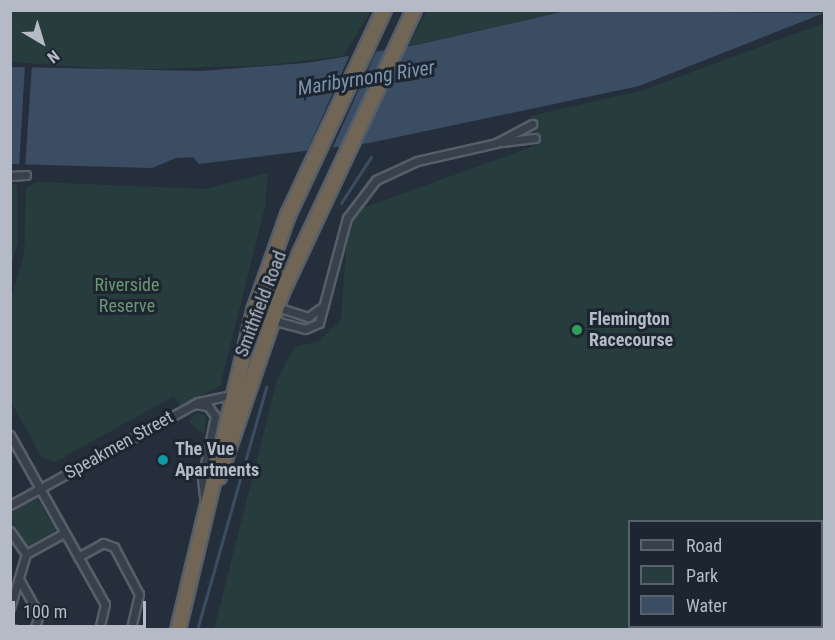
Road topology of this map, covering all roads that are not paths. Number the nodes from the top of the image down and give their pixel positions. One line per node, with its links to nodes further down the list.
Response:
1 (384, 10): 9 (highway, Smithfield Road)
2 (414, 10): 10 (highway, Smithfield Road)
3 (532, 124): 5 (street)
4 (535, 138): 5 (street)
5 (493, 144): 8 (street)
6 (10, 176): 7 (street)
7 (26, 176)
8 (329, 292): 10 (street); 10 (street)
9 (255, 308): 10 (highway); 11 (highway, Smithfield Road)
10 (274, 313): 12 (highway, Smithfield Road)
11 (230, 395): 12 (highway); 13 (street, Speakmen Street); 17 (highway, Smithfield Road)
12 (245, 399): 17 (highway, Smithfield Road)
13 (193, 404): 15 (street, Speakmen Street); 17 (street)
14 (10, 435): 15 (street)
15 (40, 489): 16 (street, Speakmen Street); 19 (street)
16 (10, 505)
17 (206, 516): 29 (highway, Smithfield Road)
18 (10, 531): 20 (street)
19 (64, 533): 20 (street); 21 (street)
20 (26, 554): 22 (street)
21 (78, 557): 27 (street); 28 (street)
22 (16, 580): 23 (street); 26 (street)
23 (10, 608)
24 (10, 628): 25 (street)
25 (16, 630)
26 (34, 630)
27 (99, 630)
28 (130, 630)
29 (178, 630)

